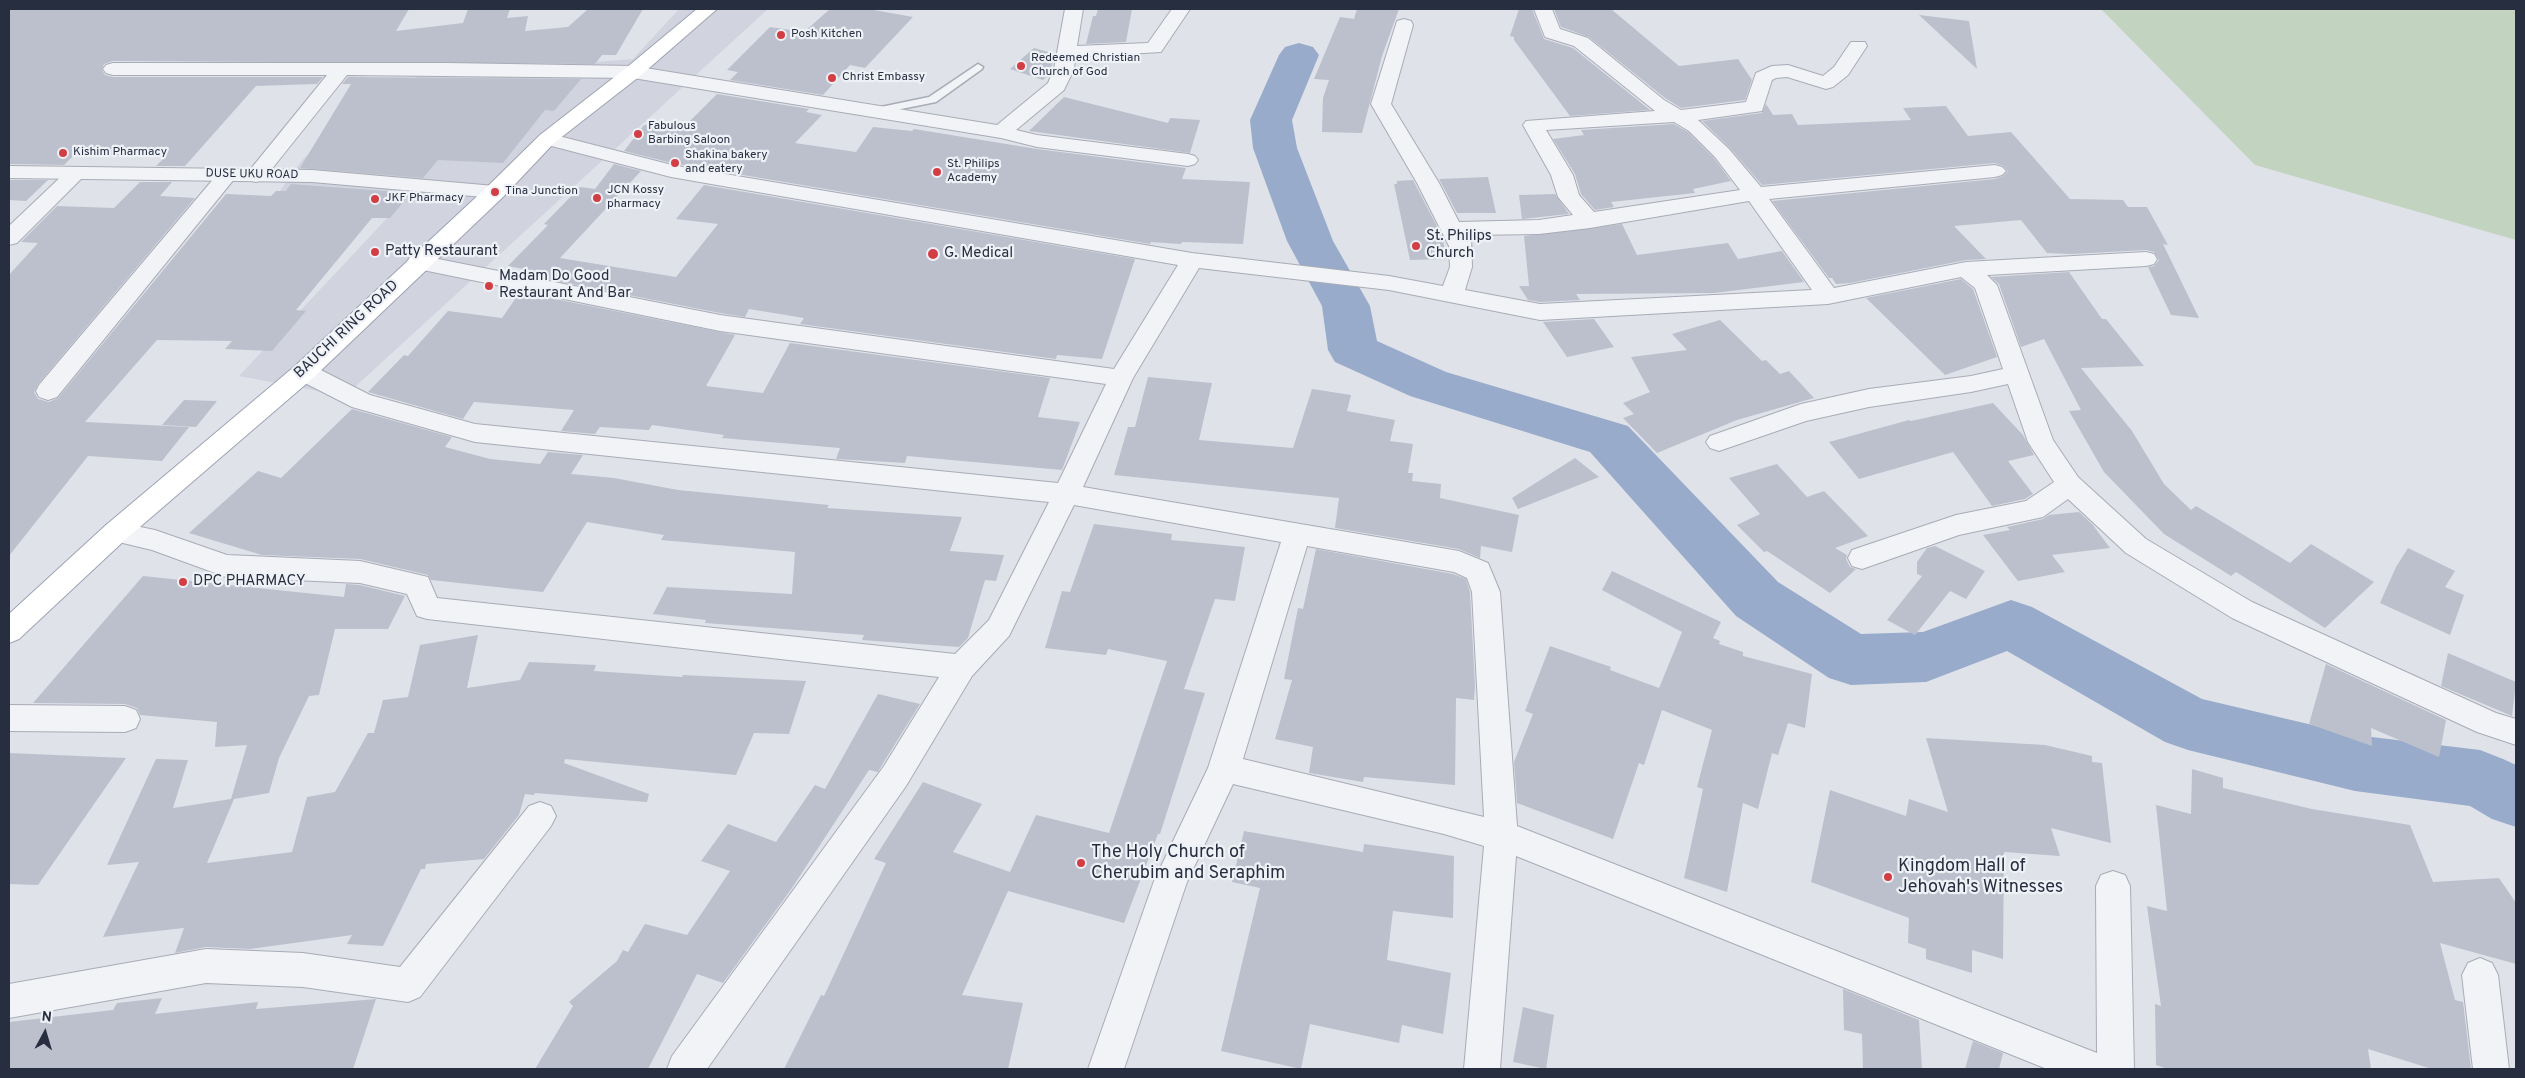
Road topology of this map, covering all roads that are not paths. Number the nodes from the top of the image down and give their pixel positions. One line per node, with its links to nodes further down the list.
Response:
1 (708, 9): 11 (main road, BAUCHI RING ROAD)
2 (1074, 9): 7 (street)
3 (1181, 9): 7 (street)
4 (1543, 9): 13 (street)
5 (1404, 25): 26 (street)
6 (1858, 46): 13 (street)
7 (1067, 52): 14 (street)
8 (978, 67): 12 (lane)
9 (113, 69): 10 (street)
10 (342, 69): 11 (street); 21 (street)
11 (633, 72): 12 (street); 15 (main road, BAUCHI RING ROAD)
12 (876, 111): 14 (street)
13 (1680, 116): 23 (street); 24 (street)
14 (1001, 132): 16 (street)
15 (547, 139): 22 (main road, BAUCHI RING ROAD); 28 (street)
16 (1188, 160)
17 (1995, 171): 23 (street)
18 (9, 172): 19 (street, DUSE UKU ROAD)
19 (76, 173): 20 (street, DUSE UKU ROAD); 25 (street)
20 (228, 174): 21 (street, DUSE UKU ROAD); 36 (street)
21 (256, 176): 22 (street, DUSE UKU ROAD)
22 (496, 192): 29 (main road, BAUCHI RING ROAD)
23 (1754, 194): 24 (street); 32 (street)
24 (1590, 221): 26 (street)
25 (9, 238)
26 (1460, 245): 31 (street)
27 (2146, 259): 30 (street)
28 (1192, 260): 31 (street); 35 (street)
29 (418, 262): 33 (main road, BAUCHI RING ROAD); 35 (street)
30 (1966, 270): 32 (street); 34 (street)
31 (1451, 296): 32 (street)
32 (1828, 297)
33 (304, 372): 39 (street); 40 (main road, BAUCHI RING ROAD)
34 (2017, 374): 37 (street); 38 (street)
35 (1121, 378): 39 (street)
36 (48, 391)
37 (1719, 442)
38 (2070, 484): 42 (street); 47 (street)
39 (1066, 494): 41 (street); 44 (street)
40 (116, 532): 43 (main road, BAUCHI RING ROAD); 44 (street)
41 (1297, 535): 48 (street); 50 (street)
42 (1862, 558)
43 (9, 631)
44 (961, 667): 54 (street)
45 (9, 718): 46 (street)
46 (126, 719)
47 (2516, 732)
48 (1224, 768): 50 (street); 55 (street)
49 (540, 816): 53 (street)
50 (1502, 836): 56 (street); 57 (street)
51 (2114, 886): 58 (street)
52 (2480, 975): 59 (street)
53 (9, 1001)
54 (685, 1069)
55 (1106, 1069)
56 (1482, 1069)
57 (2092, 1069)
58 (2116, 1069)
59 (2491, 1069)

